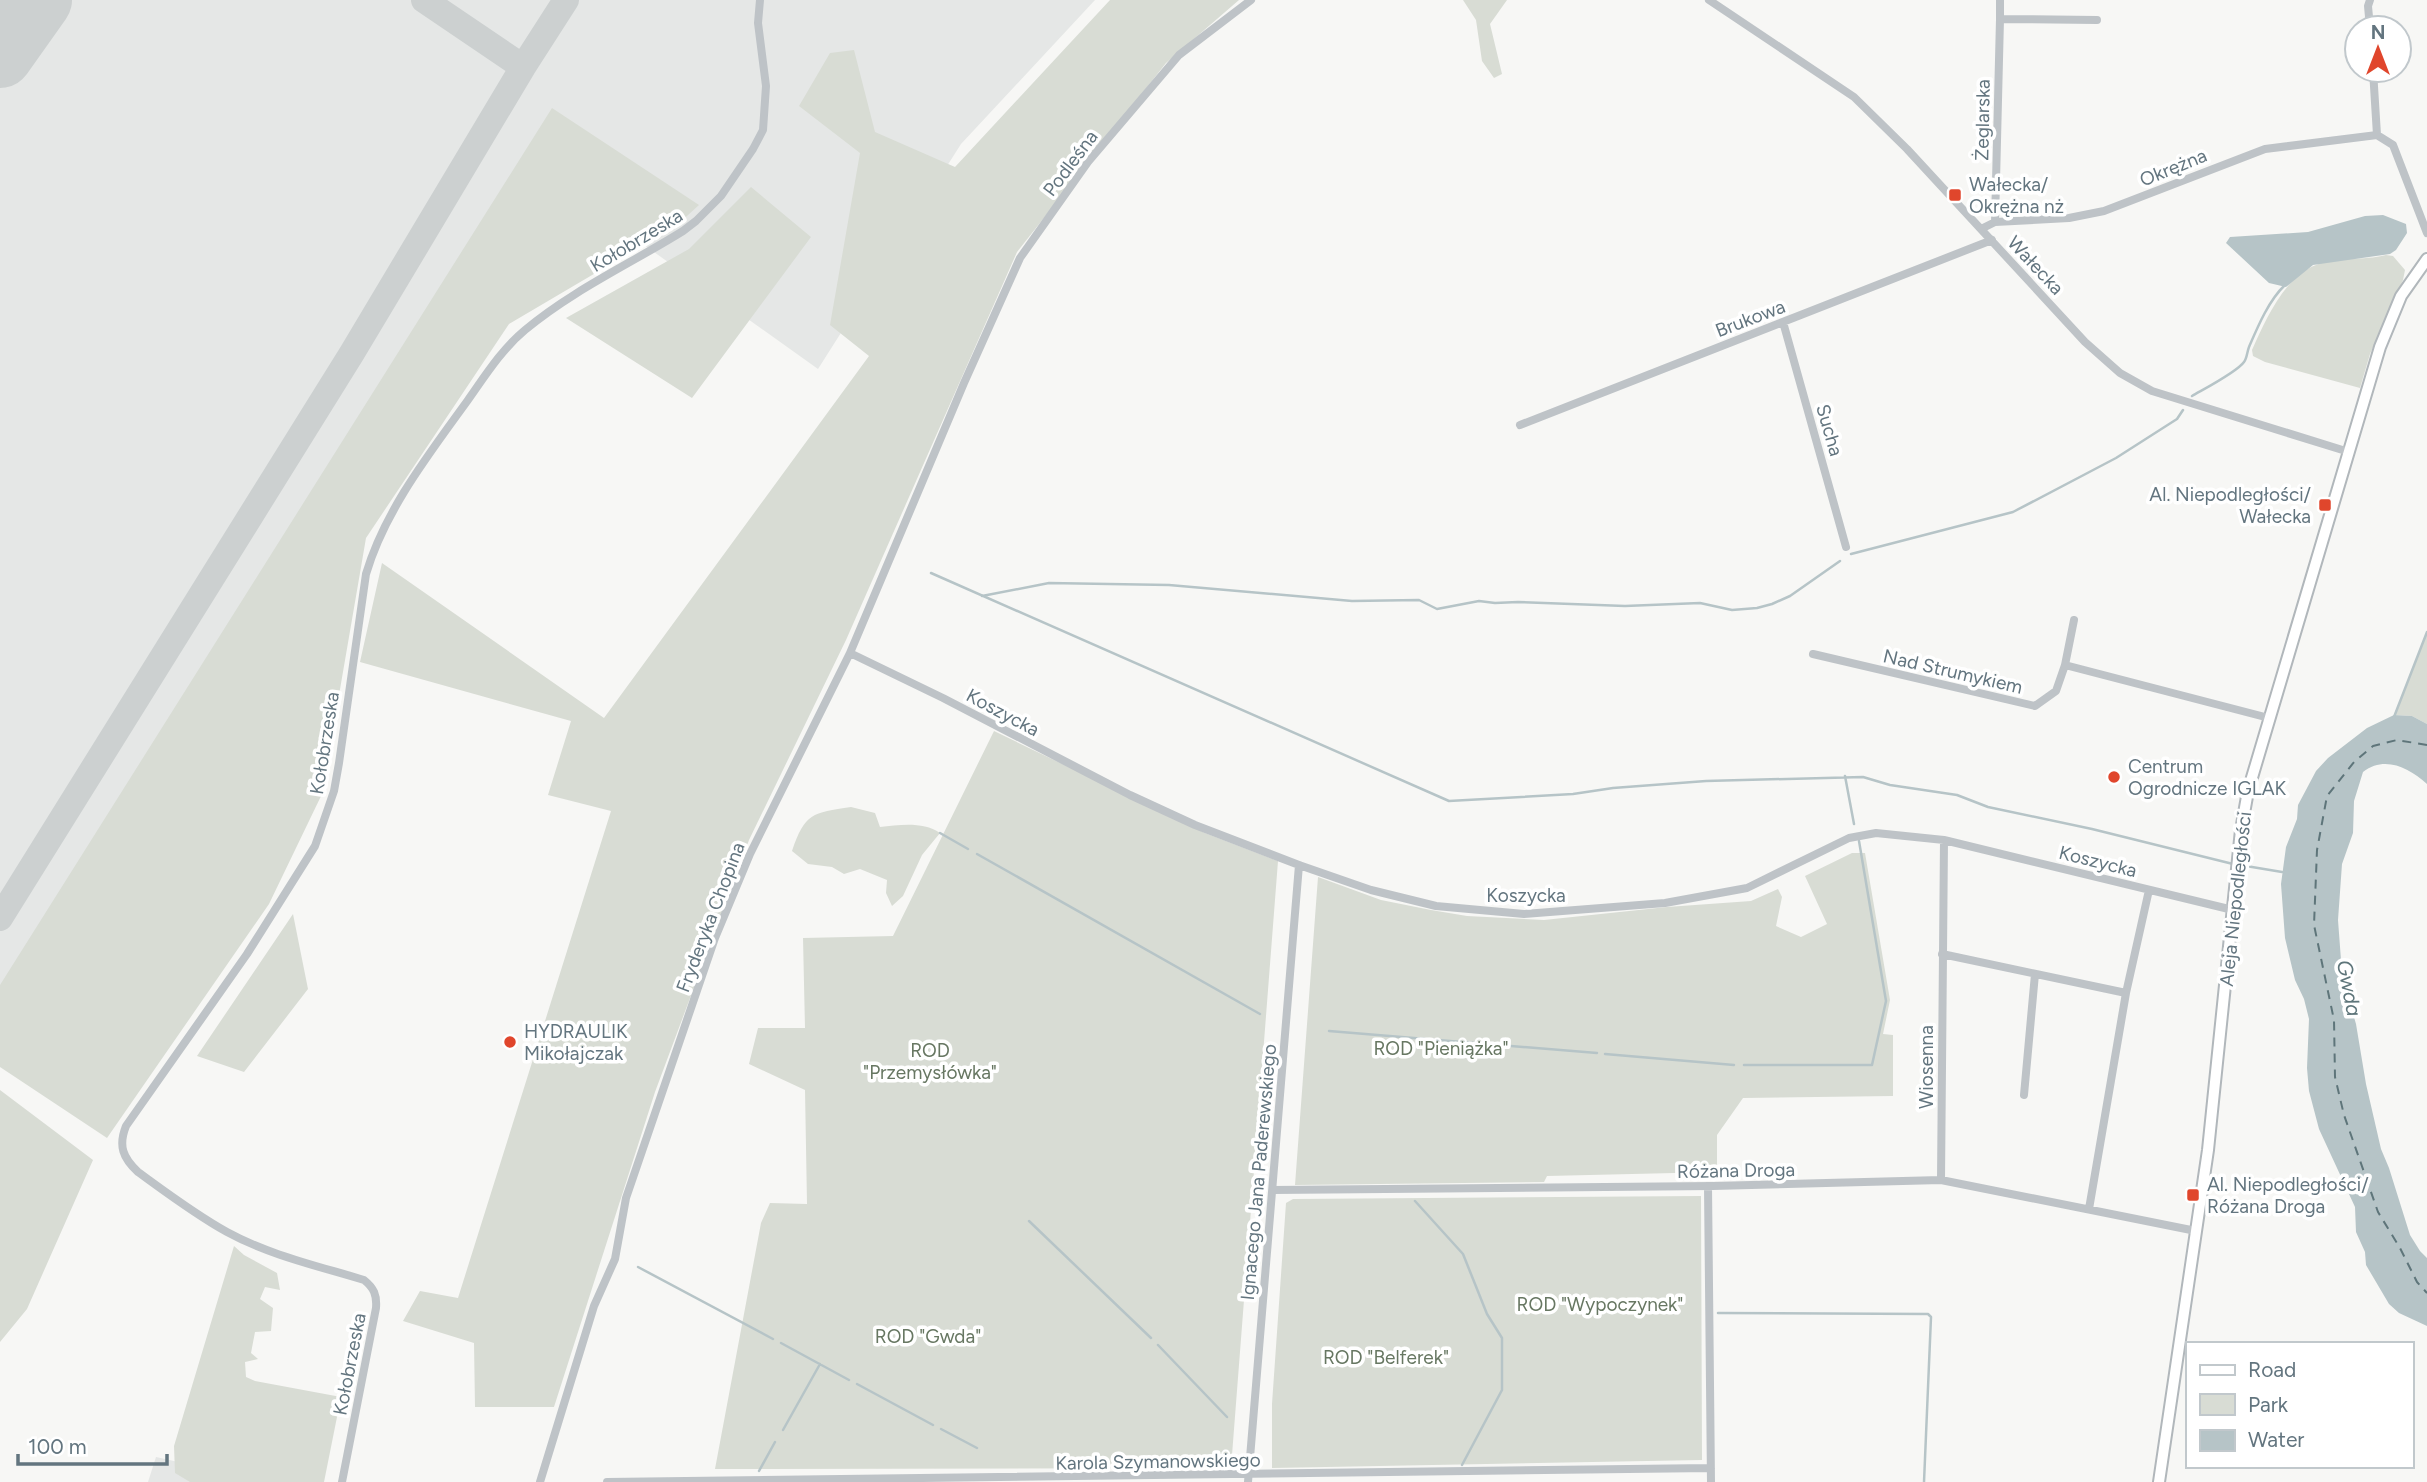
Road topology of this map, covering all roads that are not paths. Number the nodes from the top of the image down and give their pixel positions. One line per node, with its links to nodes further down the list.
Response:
1 (760, 0): 39 (street, Kołobrzeska)
2 (1251, 0): 15 (street, Podleśna)
3 (1709, 0): 10 (street, Wałecka)
4 (2000, 0): 5 (street, Żeglarska)
5 (2000, 19): 6 (street); 9 (street, Żeglarska)
6 (2097, 20)
7 (2374, 84): 8 (street)
8 (2377, 135): 9 (street, Okrężna); 11 (street)
9 (1995, 222): 10 (street, Okrężna)
10 (1981, 229): 12 (street, Wałecka)
11 (2427, 233)
12 (1992, 240): 14 (street, Brukowa); 17 (street, Wałecka)
13 (2427, 259): 17 (street, Aleja Niepodległości)
14 (1783, 322): 16 (street, Brukowa); 18 (street, Sucha)
15 (964, 383): 20 (street, Fryderyka Chopina)
16 (1520, 425)
17 (2349, 452): 23 (street, Aleja Niepodległości)
18 (1846, 547)
19 (2074, 621): 22 (street, Nad Strumykiem)
20 (850, 653): 25 (street, Koszycka); 40 (street, Fryderyka Chopina)
21 (1813, 654): 22 (street, Nad Strumykiem)
22 (2065, 666): 23 (street)
23 (2269, 718): 27 (street, Aleja Niepodległości)
24 (1944, 840): 25 (street, Koszycka); 26 (street, Koszycka); 28 (street, Wiosenna)
25 (1299, 866): 34 (street, Ignacego Jana Paderewskiego)
26 (2149, 890): 27 (street, Koszycka); 30 (street)
27 (2233, 909): 36 (street, Aleja Niepodległości)
28 (1942, 954): 29 (street); 32 (street, Wiosenna)
29 (2035, 974): 30 (street); 31 (street)
30 (2126, 993): 35 (street)
31 (2024, 1096)
32 (1941, 1180): 33 (street, Różana Droga); 35 (street, Różana Droga)
33 (1708, 1186): 34 (street, Różana Droga); 37 (street)
34 (1273, 1191): 38 (street, Ignacego Jana Paderewskiego)
35 (2089, 1209): 36 (street, Różana Droga)
36 (2196, 1230): 43 (street, Aleja Niepodległości)
37 (1711, 1468): 38 (street, Karola Szymanowskiego); 42 (street)
38 (1248, 1479): 41 (street, Karola Szymanowskiego)
39 (342, 1482)
40 (540, 1482)
41 (607, 1482)
42 (1711, 1482)
43 (2159, 1482)

